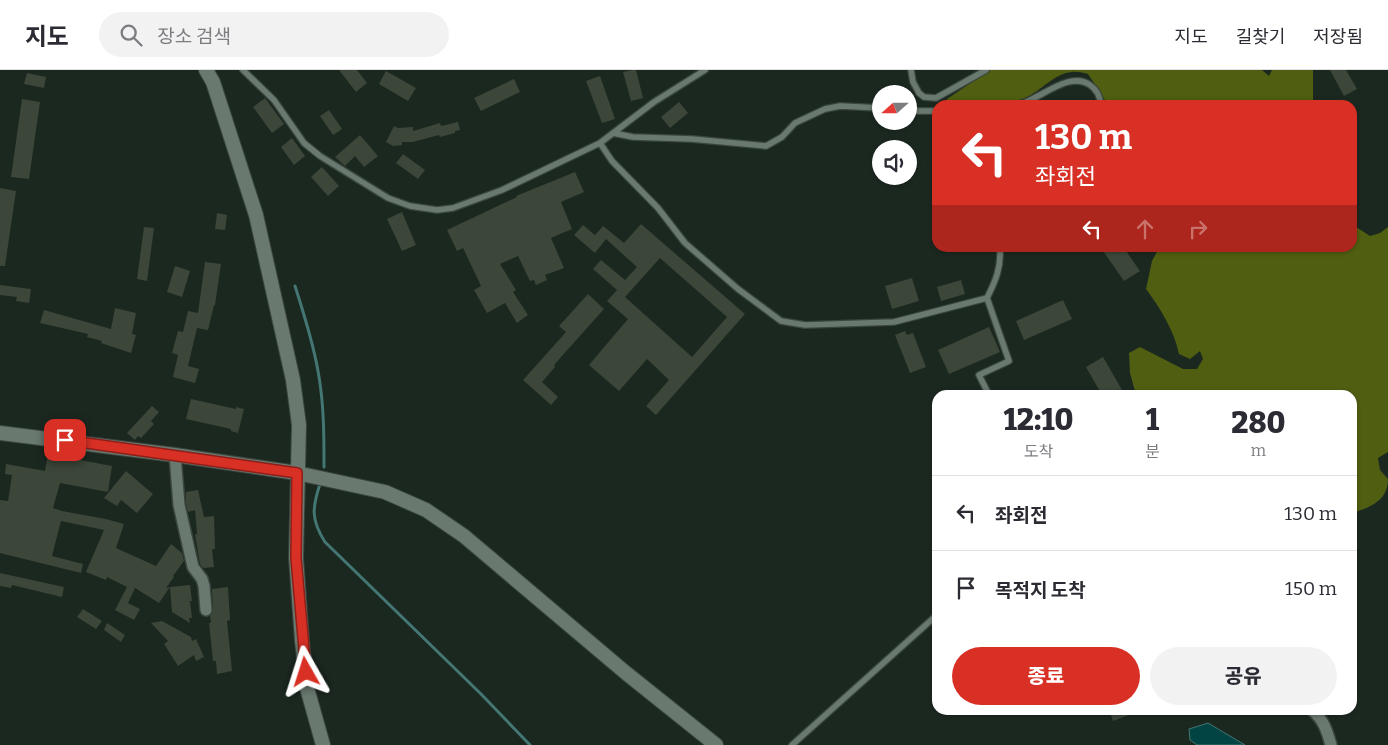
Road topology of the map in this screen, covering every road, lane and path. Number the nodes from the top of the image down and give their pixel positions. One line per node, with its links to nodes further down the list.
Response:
1 (206, 70): 18 (street)
2 (243, 70): 12 (lane)
3 (704, 70): 11 (lane)
4 (911, 70): 5 (lane)
5 (986, 70)
6 (1031, 100): 7 (lane)
7 (1100, 100)
8 (872, 108): 11 (lane)
9 (918, 111): 10 (lane)
10 (932, 111)
11 (613, 133): 12 (lane)
12 (600, 142): 14 (lane)
13 (1000, 252): 14 (lane)
14 (987, 298): 15 (lane)
15 (987, 390)
16 (0, 433): 17 (street)
17 (175, 455): 18 (street); 19 (street)
18 (297, 473): 22 (street); 23 (street)
19 (206, 610)
20 (932, 619): 24 (lane)
21 (1318, 715): 25 (street)
22 (323, 745)
23 (716, 745)
24 (792, 745)
25 (1331, 745)

